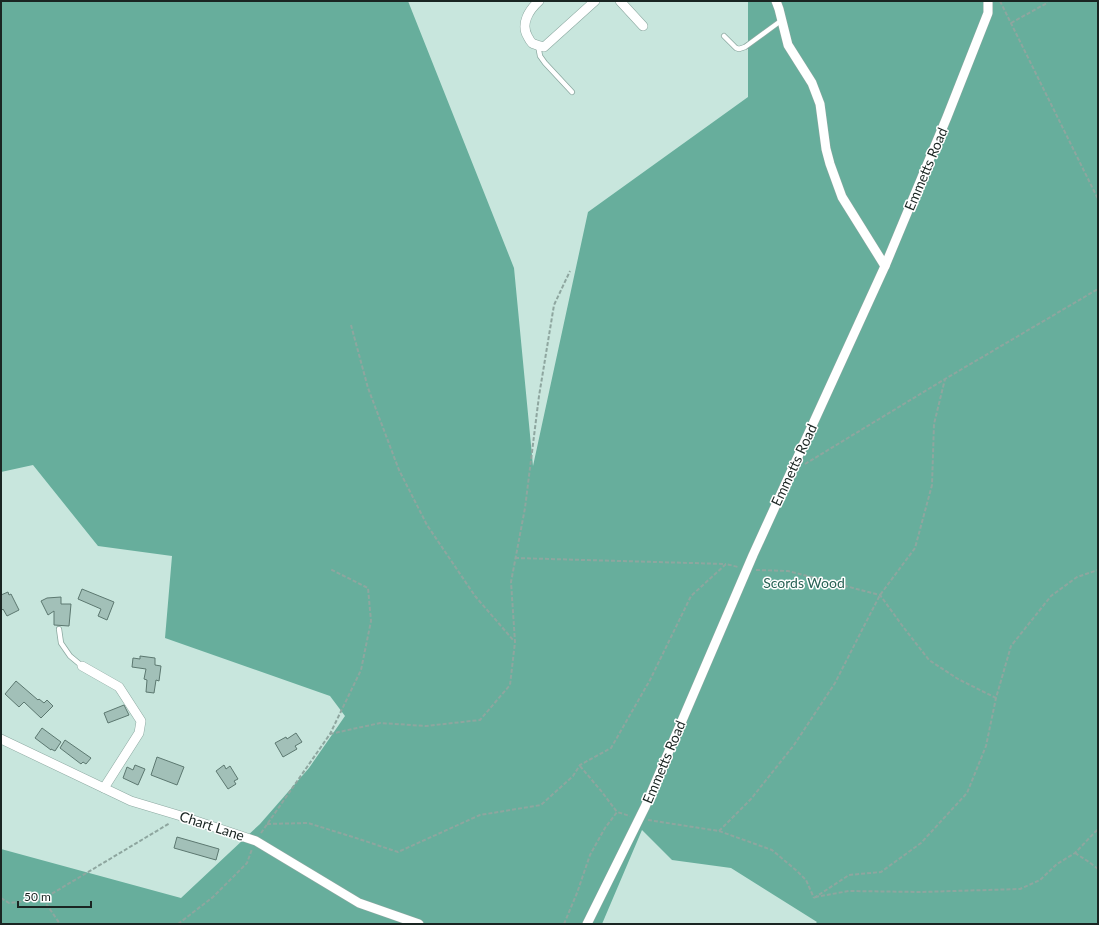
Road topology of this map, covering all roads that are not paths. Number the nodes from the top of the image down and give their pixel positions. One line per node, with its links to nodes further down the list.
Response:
1 (539, 1): 9 (street)
2 (595, 1): 9 (street)
3 (620, 1): 7 (street)
4 (776, 1): 6 (street)
5 (988, 1): 11 (street, Emmetts Road)
6 (782, 20): 8 (lane); 11 (street)
7 (643, 26)
8 (724, 36)
9 (538, 45): 10 (lane)
10 (572, 92)
11 (885, 266): 17 (street, Emmetts Road)
12 (59, 629): 13 (lane)
13 (82, 666): 15 (street)
14 (1, 739): 15 (street, Chart Lane)
15 (104, 788): 16 (street, Chart Lane)
16 (418, 924)
17 (587, 924)

